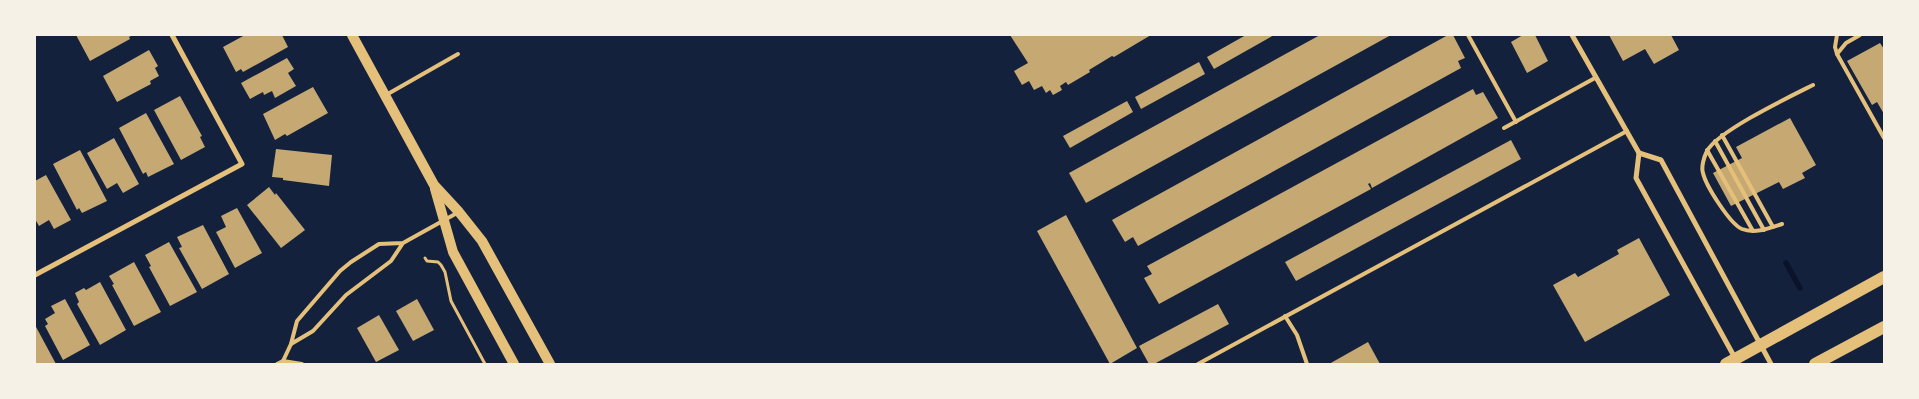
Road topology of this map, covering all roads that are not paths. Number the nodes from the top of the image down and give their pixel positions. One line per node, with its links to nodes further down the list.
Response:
1 (172, 35): 28 (street)
2 (352, 35): 11 (main road)
3 (1468, 35): 12 (lane)
4 (1572, 35): 9 (street)
5 (1837, 35): 8 (lane)
6 (1860, 35): 8 (lane)
7 (458, 54): 11 (lane)
8 (1837, 54): 16 (lane)
9 (1595, 78): 12 (lane); 14 (street)
10 (1813, 85): 15 (lane)
11 (385, 96): 20 (main road)
12 (1516, 122): 13 (lane)
13 (1504, 128)
14 (1627, 131): 19 (street); 30 (lane)
15 (1722, 134): 17 (lane); 24 (lane)
16 (1884, 138)
17 (1714, 141): 18 (lane); 25 (lane)
18 (1707, 150): 26 (lane); 26 (lane)
19 (1640, 153): 33 (street); 35 (street)
20 (434, 185): 21 (main road); 22 (main road)
21 (459, 212): 22 (lane); 39 (main road)
22 (444, 220): 27 (lane); 38 (main road)
23 (1782, 224): 24 (lane)
24 (1773, 227): 25 (lane)
25 (1764, 230): 26 (lane)
26 (1753, 231)
27 (402, 243): 32 (lane); 32 (lane)
28 (35, 275)
29 (1884, 277): 33 (main road)
30 (1286, 316): 40 (lane); 41 (lane)
31 (1884, 327): 43 (main road)
32 (291, 344): 34 (lane)
33 (1761, 345): 35 (main road); 42 (street)
34 (283, 361): 36 (lane); 37 (lane)
35 (1733, 362)
36 (278, 364)
37 (302, 364)
38 (514, 364)
39 (550, 364)
40 (1198, 364)
41 (1307, 364)
42 (1771, 364)
43 (1814, 364)

